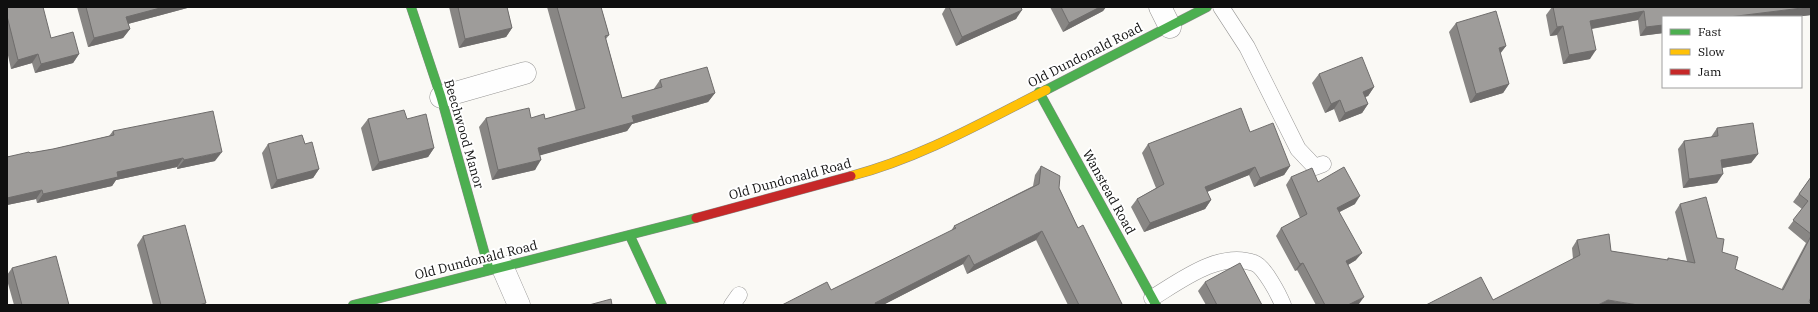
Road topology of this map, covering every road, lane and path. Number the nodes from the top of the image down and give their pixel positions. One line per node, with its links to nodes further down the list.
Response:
1 (411, 7): 8 (street, Beechwood Manor)
2 (1160, 7): 5 (street)
3 (1208, 7): 5 (street, Old Dundonald Road)
4 (1221, 7): 9 (lane)
5 (1170, 27): 7 (street, Old Dundonald Road)
6 (525, 73): 8 (street)
7 (1039, 92): 10 (street, Old Dundonald Road); 12 (street, Wanstead Road)
8 (441, 96): 11 (street, Beechwood Manor)
9 (1323, 164)
10 (630, 236): 11 (street, Old Dundonald Road); 15 (street)
11 (496, 267): 13 (street, Old Dundonald Road); 14 (street)
12 (1154, 302): 16 (lane)
13 (353, 305)
14 (520, 305)
15 (662, 305)
16 (1283, 305)

